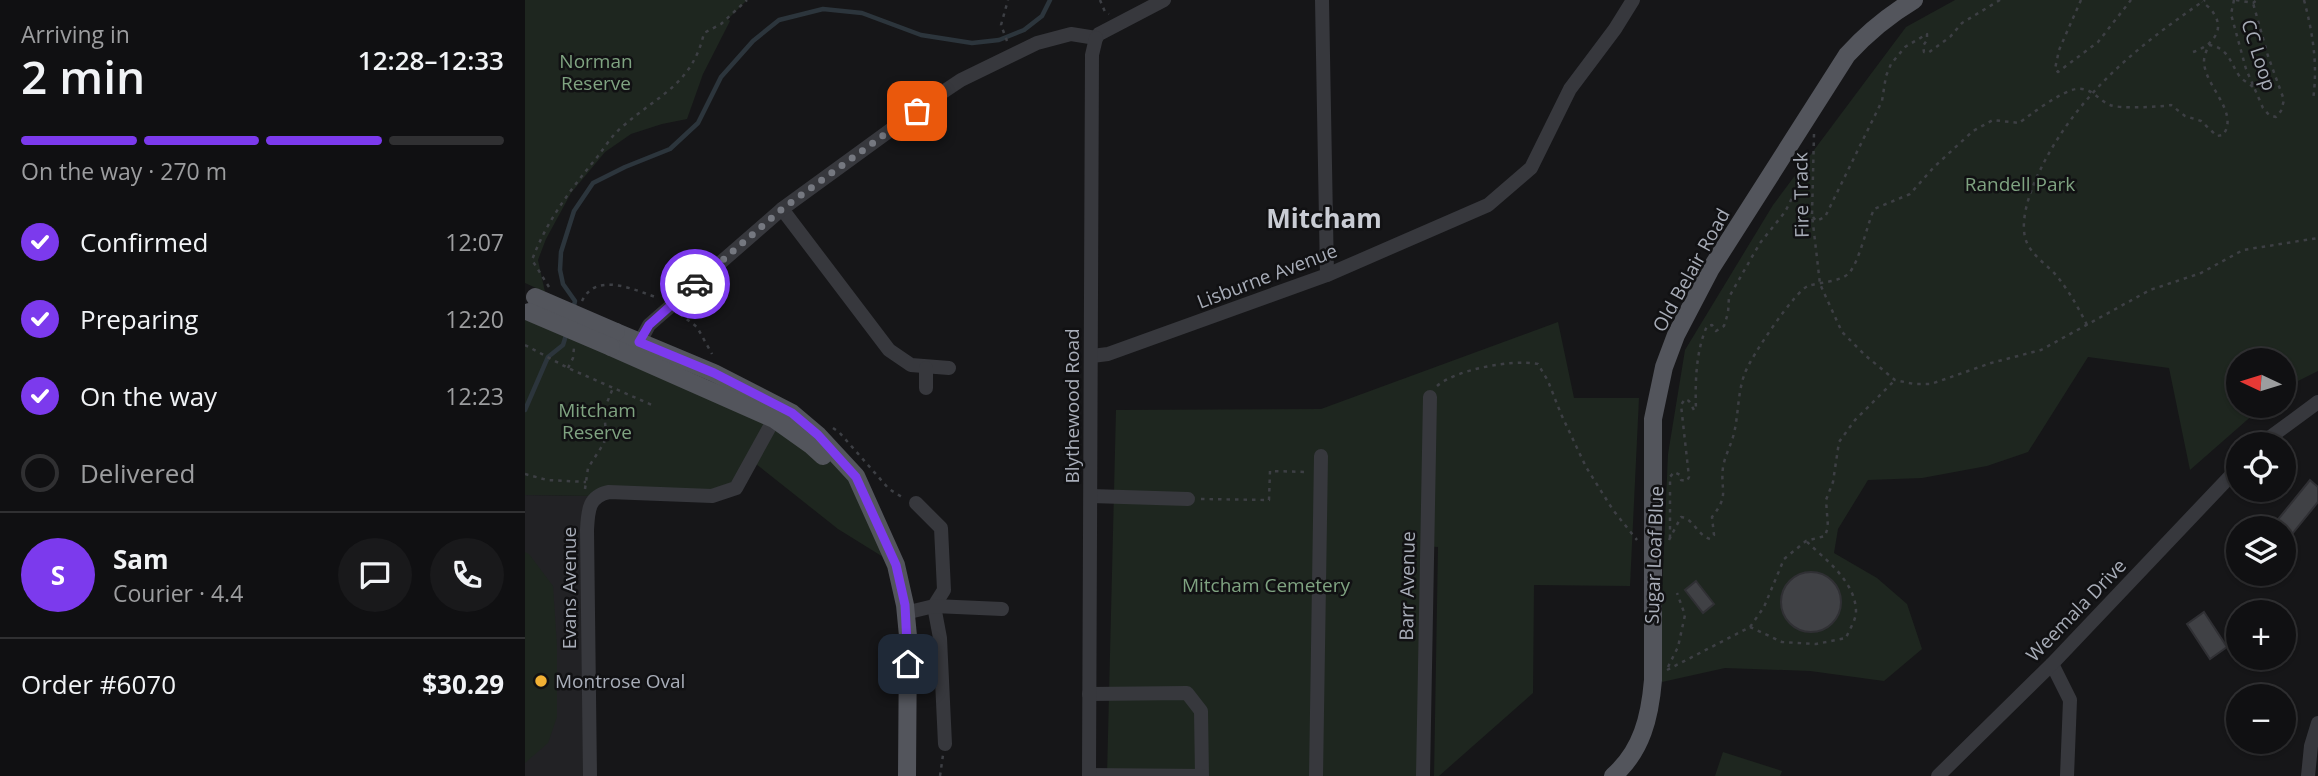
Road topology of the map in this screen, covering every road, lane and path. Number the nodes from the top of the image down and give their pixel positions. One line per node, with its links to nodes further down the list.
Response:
1 (747, 0): 29 (path)
2 (1008, 0): 16 (path)
3 (1164, 0): 15 (street)
4 (1322, 0): 27 (street)
5 (1633, 0): 27 (street, Lisburne Avenue)
6 (1914, 0): 66 (main road, Old Belair Road)
7 (2000, 0): 25 (path)
8 (2081, 0): 9 (path)
9 (2131, 0)
10 (2235, 0): 14 (path); 19 (path, CC Loop)
11 (2257, 0): 14 (path)
12 (2304, 0): 21 (path)
13 (2203, 1): 17 (path); 20 (path)
14 (2253, 3): 19 (path, CC Loop)
15 (1096, 38): 24 (street); 36 (street, Blythewood Road)
16 (1008, 43)
17 (2209, 45): 18 (path); 19 (path); 20 (path)
18 (2193, 52)
19 (2254, 88)
20 (2093, 92): 28 (path); 32 (path)
21 (2313, 100)
22 (1815, 130): 23 (path, Fire Track)
23 (1813, 171): 25 (path, Fire Track); 28 (path, Sugar Loaf Blue)
24 (782, 209): 30 (street); 38 (street)
25 (1812, 215): 28 (path, Fire Track)
26 (2318, 238): 32 (path)
27 (1327, 275): 36 (street, Lisburne Avenue)
28 (1820, 284): 40 (path, Fire Track)
29 (533, 300): 35 (main road, bridge)
30 (670, 306): 31 (path); 35 (street)
31 (579, 308)
32 (2087, 325): 40 (path)
33 (574, 341): 37 (path)
34 (525, 345): 37 (path)
35 (636, 350): 46 (main road)
36 (1092, 356): 53 (street, Blythewood Road)
37 (568, 368): 41 (path)
38 (926, 368): 39 (street); 42 (street)
39 (949, 368)
40 (1895, 380): 58 (path)
41 (613, 388): 45 (path); 52 (path)
42 (926, 388)
43 (1430, 397): 57 (path); 76 (street, Barr Avenue)
44 (2318, 402): 47 (street)
45 (652, 404)
46 (777, 413): 55 (street, Evans Avenue); 62 (main road)
47 (2277, 432)
48 (1321, 456): 49 (street)
49 (1320, 472): 54 (path); 75 (street)
50 (525, 474): 52 (path)
51 (2226, 481): 65 (street, Weemala Drive)
52 (586, 482): 55 (path)
53 (1091, 496): 54 (street); 67 (street, Blythewood Road)
54 (1188, 499)
55 (592, 501): 70 (street, Evans Avenue)
56 (916, 503): 60 (street)
57 (1637, 540)
58 (1806, 541): 63 (path); 63 (path)
59 (1677, 593): 66 (path)
60 (934, 606): 61 (street); 62 (street); 69 (street)
61 (1002, 609)
62 (905, 613): 71 (main road)
63 (1750, 627): 66 (path)
64 (1666, 659): 66 (path)
65 (2052, 664): 78 (street, Weemala Drive); 79 (street)
66 (1660, 675): 77 (main road, Old Belair Road)
67 (1089, 694): 73 (street, Blythewood Road); 74 (street)
68 (2318, 723): 80 (street)
69 (945, 744): 72 (path)
70 (590, 776)
71 (907, 776)
72 (940, 776)
73 (1089, 776): 74 (street)
74 (1202, 776)
75 (1316, 776)
76 (1423, 776)
77 (1613, 776)
78 (1938, 776)
79 (2067, 776)
80 (2308, 776)

